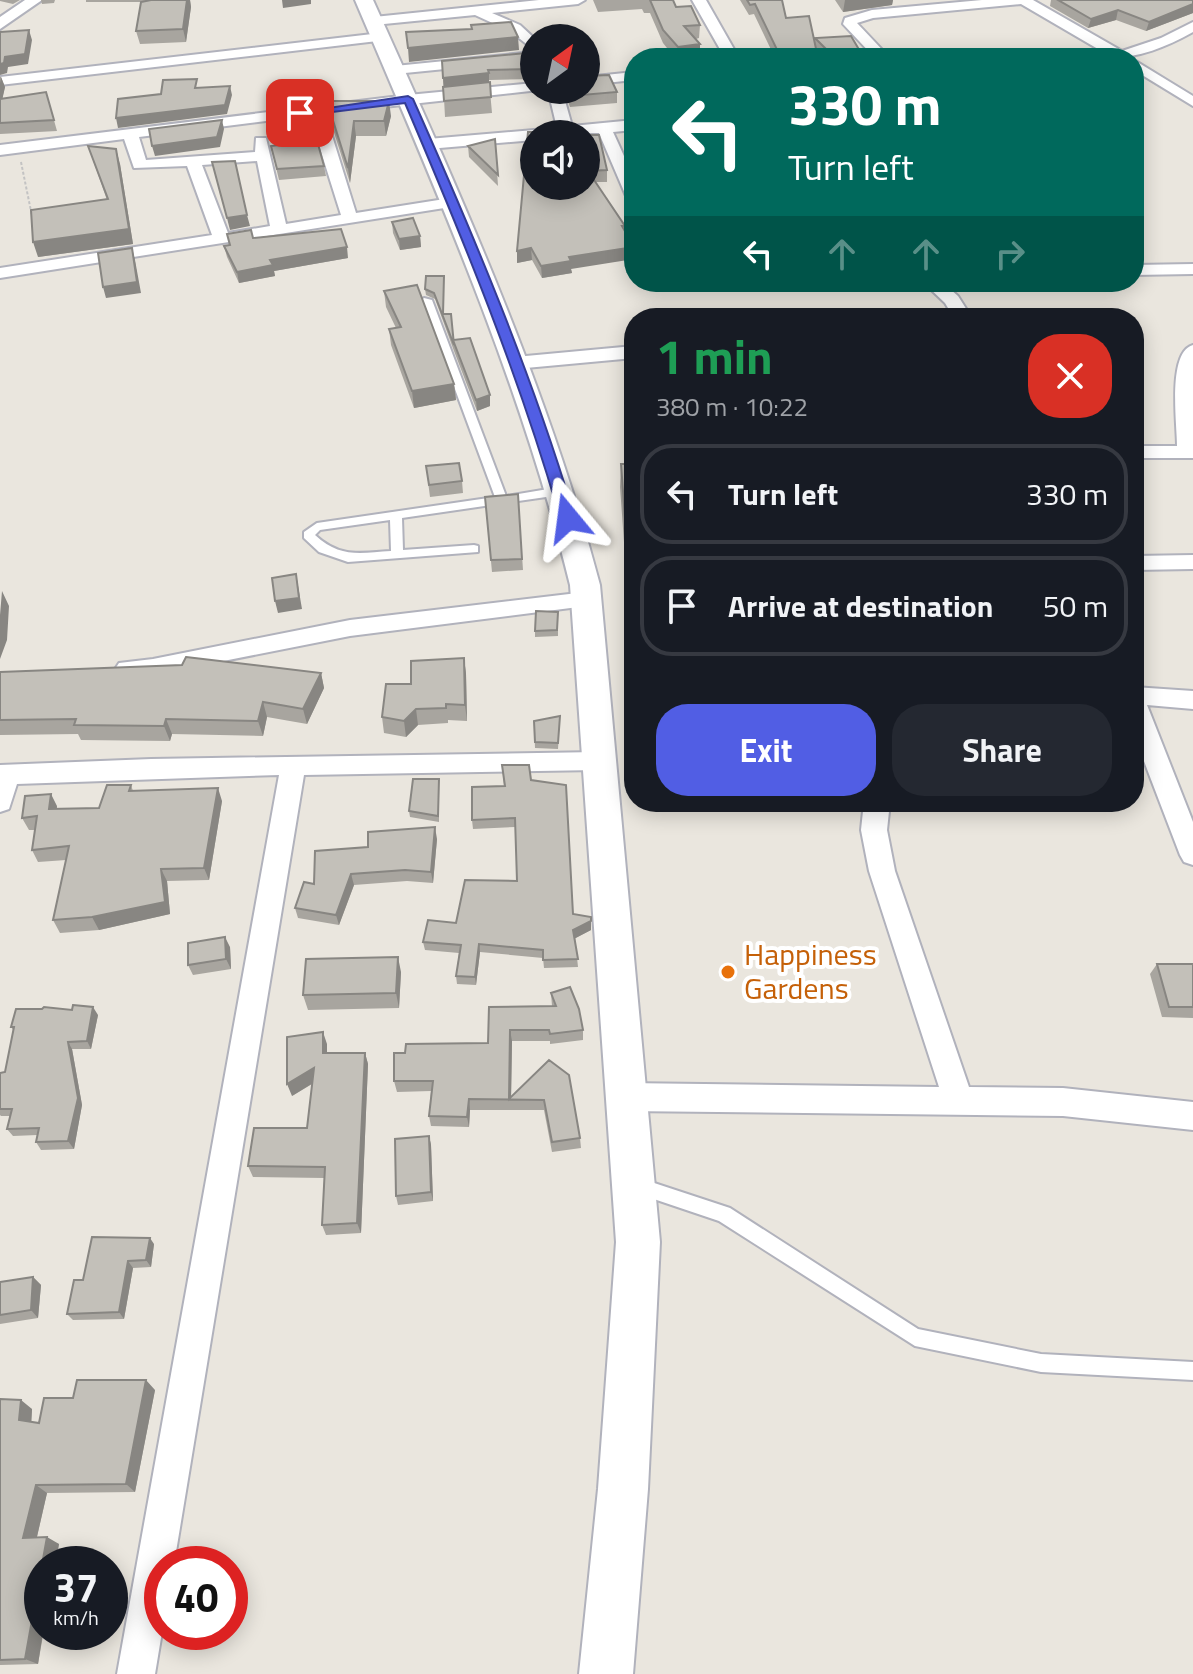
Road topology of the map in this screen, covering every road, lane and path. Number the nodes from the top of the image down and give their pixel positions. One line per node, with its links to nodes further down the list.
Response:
1 (35, 0): 7 (street)
2 (578, 0): 6 (street)
3 (699, 0): 11 (street)
4 (1024, 0): 5 (street); 13 (street)
5 (929, 5): 12 (street)
6 (474, 10): 8 (street); 10 (street)
7 (5, 14)
8 (373, 19): 19 (street); 20 (street)
9 (1193, 26): 14 (street)
10 (520, 33)
11 (726, 48)
12 (873, 48)
13 (1105, 48)
14 (1144, 50)
15 (520, 59): 20 (street)
16 (1144, 71): 22 (street)
17 (624, 77): 18 (street)
18 (600, 80)
19 (0, 81)
20 (402, 85): 21 (street); 23 (street); 30 (street)
21 (520, 87)
22 (1193, 102)
23 (322, 110): 24 (street); 38 (street)
24 (256, 118): 28 (street); 33 (street)
25 (624, 126): 27 (street)
26 (600, 128): 27 (street)
27 (604, 128): 35 (street)
28 (130, 133): 31 (street); 34 (street)
29 (520, 136): 30 (street)
30 (428, 144): 36 (street)
31 (19, 147): 32 (street); 37 (path)
32 (0, 150)
33 (264, 156): 34 (street); 39 (street)
34 (193, 162): 40 (street)
35 (624, 173)
36 (451, 203): 38 (street); 49 (street)
37 (32, 218)
38 (350, 219): 39 (street)
39 (279, 230): 40 (street)
40 (222, 239): 43 (street)
41 (1193, 269): 42 (street)
42 (1144, 270)
43 (0, 273)
44 (943, 292): 46 (street)
45 (427, 300): 53 (lane)
46 (957, 308)
47 (1193, 351): 51 (street)
48 (624, 353): 49 (street)
49 (515, 363): 52 (street)
50 (1144, 452): 51 (street)
51 (1190, 452)
52 (561, 491): 53 (lane); 59 (street)
53 (502, 501): 54 (lane)
54 (396, 516): 56 (lane); 56 (lane)
55 (474, 549): 56 (lane)
56 (397, 555)
57 (1193, 562): 58 (street)
58 (1144, 563)
59 (586, 600): 60 (street); 64 (street)
60 (110, 670)
61 (1144, 697): 62 (street)
62 (1193, 700)
63 (1144, 730): 69 (street)
64 (598, 761): 65 (street); 70 (street)
65 (293, 766): 66 (street); 75 (street)
66 (4, 774): 67 (street)
67 (0, 802)
68 (876, 812): 71 (street)
69 (1193, 855)
70 (624, 1097): 71 (street); 73 (street)
71 (958, 1100): 72 (street)
72 (1193, 1116)
73 (635, 1185): 74 (lane); 76 (street)
74 (1193, 1371)
75 (136, 1674)
76 (606, 1674)

